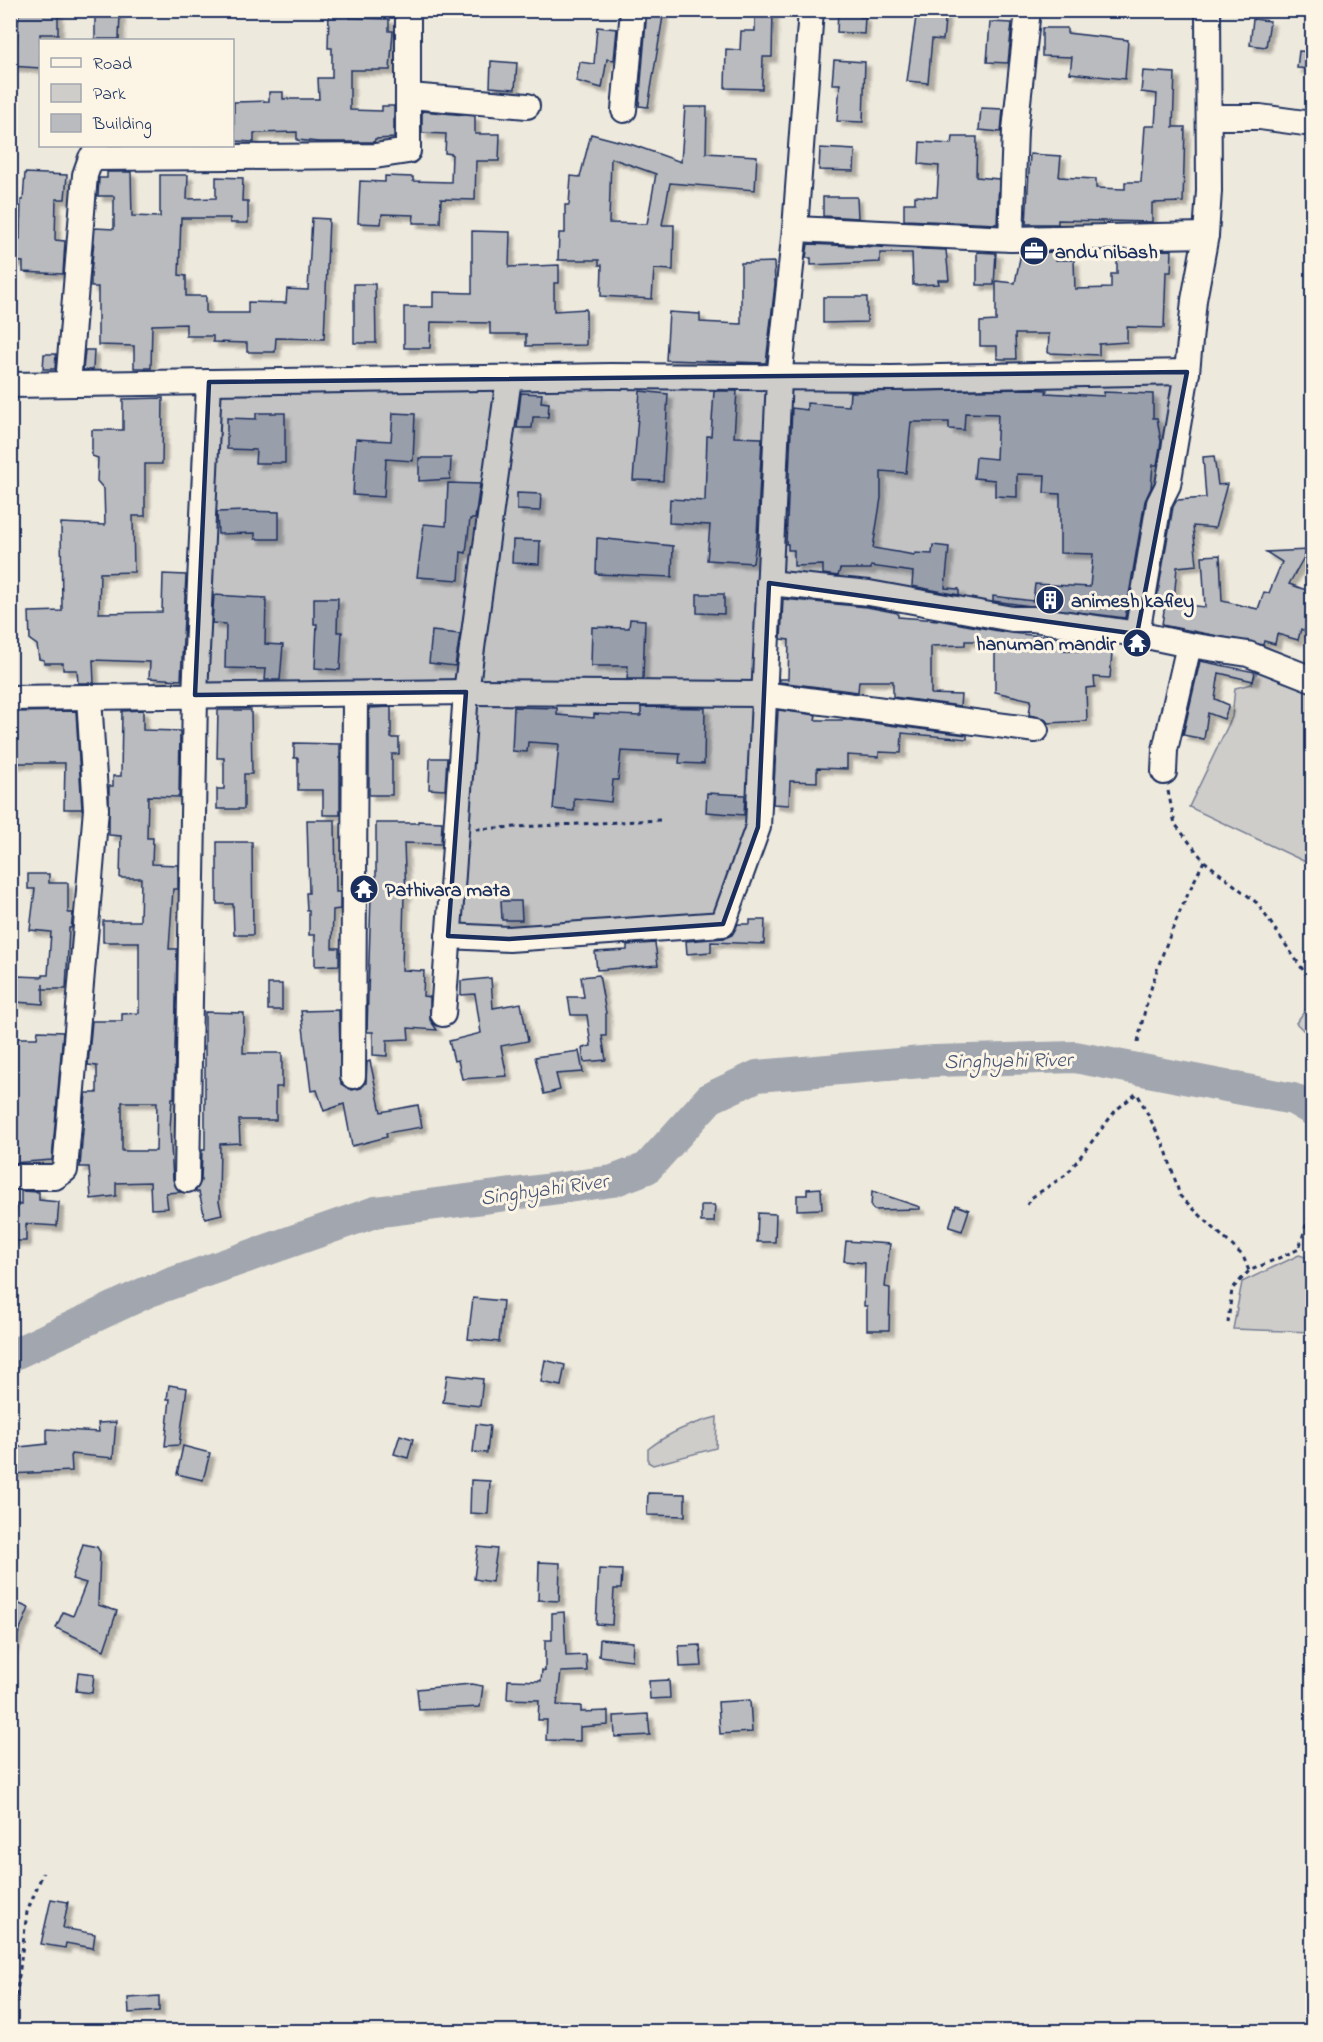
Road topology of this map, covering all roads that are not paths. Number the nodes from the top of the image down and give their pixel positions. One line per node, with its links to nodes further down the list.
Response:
1 (408, 10): 6 (street)
2 (633, 10): 8 (street)
3 (812, 10): 11 (street)
4 (1028, 10): 13 (street)
5 (1206, 11): 9 (street)
6 (410, 96): 7 (street); 18 (street)
7 (527, 106)
8 (624, 110)
9 (1209, 117): 10 (street); 12 (street)
10 (1312, 124)
11 (795, 229): 13 (street); 16 (street)
12 (1206, 235): 13 (street); 14 (street)
13 (1011, 239)
14 (1187, 372): 16 (street); 21 (street)
15 (508, 378): 16 (street); 17 (street); 24 (street)
16 (780, 379): 20 (street)
17 (209, 381): 18 (street); 27 (street)
18 (68, 384): 19 (street)
19 (10, 385)
20 (769, 582): 21 (street); 26 (street)
21 (1137, 634): 22 (street)
22 (1189, 645): 23 (street); 31 (street)
23 (1312, 679)
24 (466, 692): 25 (street); 26 (street); 32 (street)
25 (355, 694): 27 (street); 34 (street)
26 (762, 694): 30 (street); 32 (street)
27 (195, 695): 28 (street); 36 (street)
28 (90, 697): 29 (street); 35 (street)
29 (10, 698)
30 (1036, 730)
31 (1164, 772)
32 (448, 936): 33 (street)
33 (443, 1014)
34 (353, 1076)
35 (10, 1177)
36 (187, 1180)

